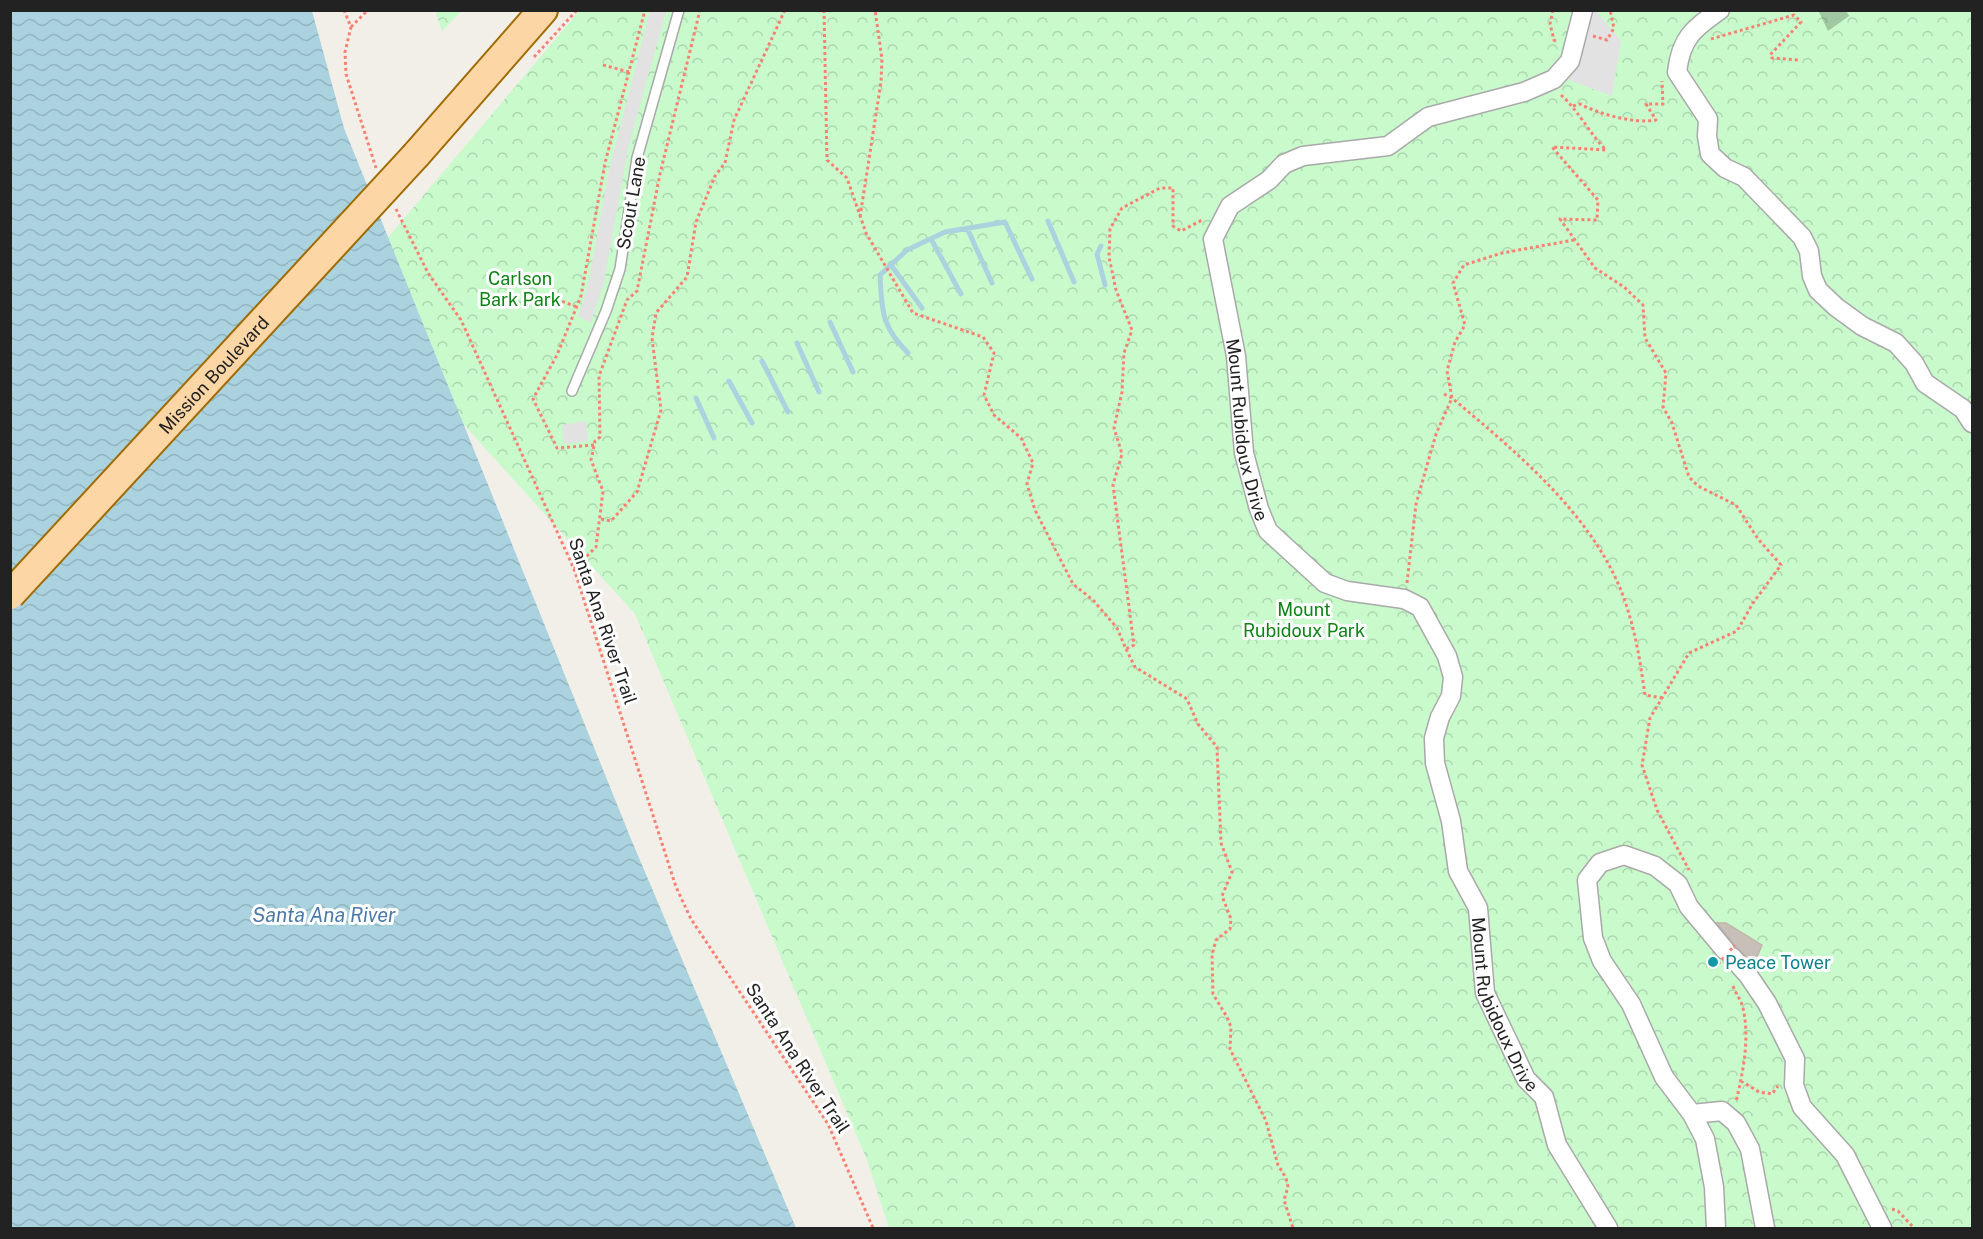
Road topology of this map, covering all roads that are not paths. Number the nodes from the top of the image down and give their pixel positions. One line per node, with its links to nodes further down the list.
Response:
1 (543, 10): 7 (main road, Mission Boulevard, bridge)
2 (679, 10): 5 (lane, Scout Lane)
3 (1583, 10): 9 (street, Mount Rubidoux Drive)
4 (1720, 10): 6 (street)
5 (572, 391)
6 (1972, 423)
7 (10, 595)
8 (1692, 1114): 10 (street); 11 (street); 12 (street)
9 (1608, 1228)
10 (1716, 1228)
11 (1765, 1228)
12 (1882, 1228)

